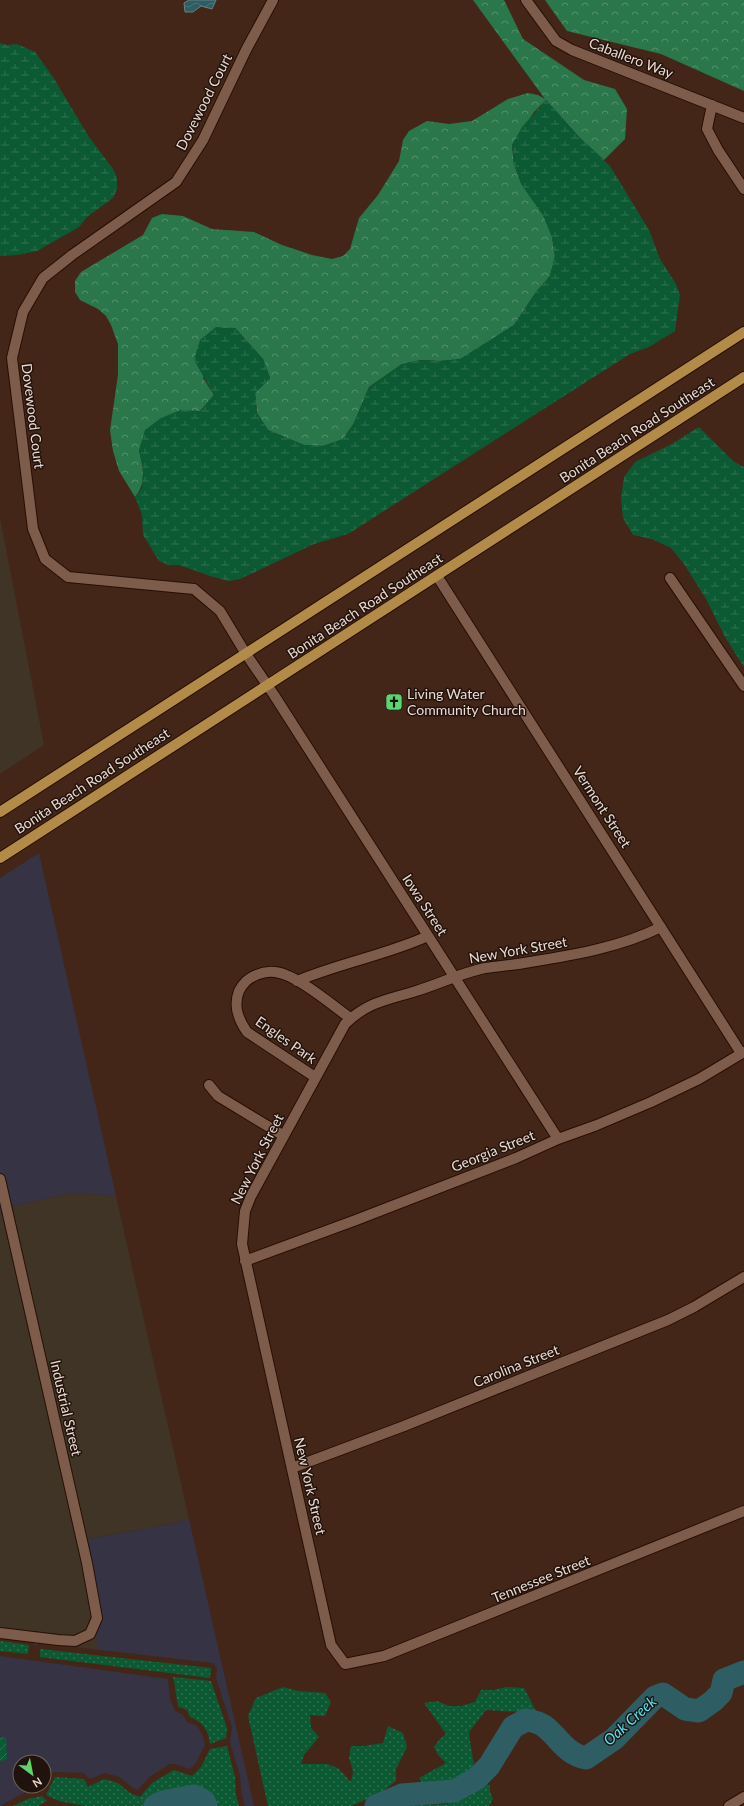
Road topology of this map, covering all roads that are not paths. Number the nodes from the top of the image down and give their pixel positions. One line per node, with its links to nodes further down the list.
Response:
1 (273, 0): 11 (street, Dovewood Court)
2 (526, 0): 3 (street, Caballero Way)
3 (712, 105): 4 (street, Caballero Way); 5 (street)
4 (744, 118)
5 (741, 180): 6 (street)
6 (744, 189)
7 (744, 332): 11 (main road, Bonita Beach Road Southeast)
8 (744, 377): 9 (main road, Bonita Beach Road Southeast)
9 (436, 576): 12 (main road, Bonita Beach Road Southeast); 16 (street, Vermont Street)
10 (670, 578): 13 (street)
11 (246, 654): 12 (street, Dovewood Court); 14 (main road, Bonita Beach Road Southeast)
12 (268, 685): 15 (main road, Bonita Beach Road Southeast); 17 (street, Iowa Street)
13 (744, 686)
14 (0, 812)
15 (0, 858)
16 (661, 927): 18 (street, New York Street); 21 (street, Vermont Street)
17 (428, 936): 18 (street, Iowa Street); 19 (street)
18 (454, 977): 20 (street, New York Street); 25 (street, Iowa Street)
19 (297, 981): 20 (street, Engles Park); 22 (street, Engles Park)
20 (350, 1018): 22 (street, New York Street)
21 (743, 1052): 25 (street, Georgia Street)
22 (315, 1077): 24 (street, New York Street)
23 (209, 1085): 24 (street)
24 (284, 1136): 27 (street, New York Street)
25 (558, 1139): 27 (street, Georgia Street)
26 (0, 1179): 31 (street, Industrial Street)
27 (245, 1261): 29 (street, New York Street)
28 (744, 1277): 29 (street, Carolina Street)
29 (292, 1468): 32 (street, New York Street)
30 (744, 1511): 32 (street, Tennessee Street)
31 (0, 1633)
32 (345, 1664)
33 (744, 1797): 34 (street)
34 (729, 1806)

